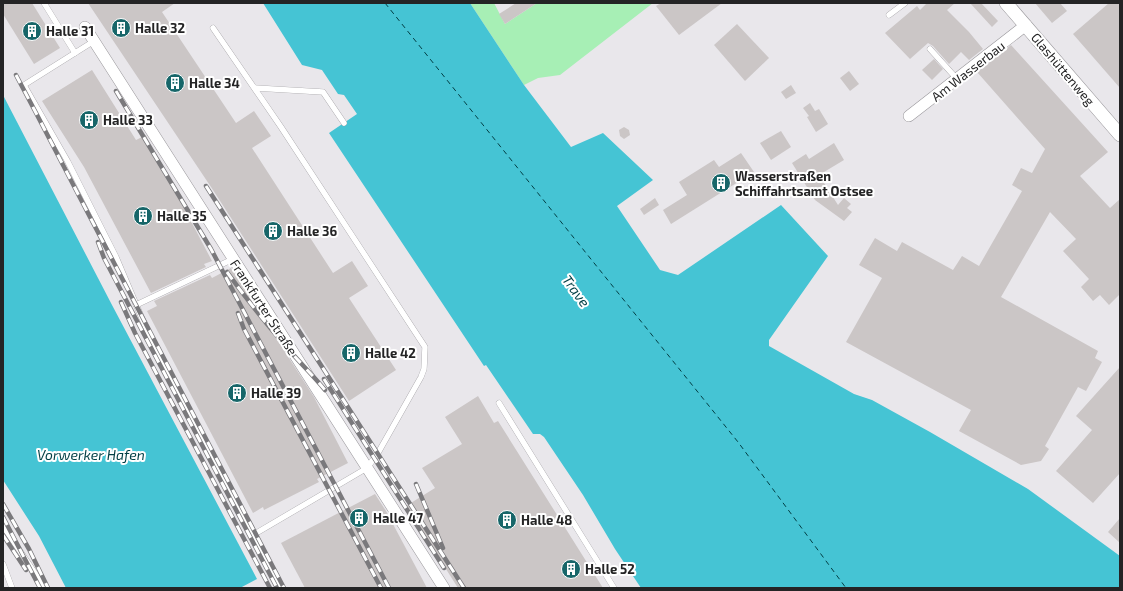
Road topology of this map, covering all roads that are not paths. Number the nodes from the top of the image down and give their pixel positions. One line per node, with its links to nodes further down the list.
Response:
1 (44, 3): 10 (lane)
2 (905, 3): 4 (lane)
3 (1006, 3): 5 (street, Glashüttenweg)
4 (889, 15)
5 (1026, 25): 11 (street, Am Wasserbau); 15 (street, Glashüttenweg)
6 (85, 27): 8 (street, Frankfurter Straße)
7 (213, 28): 12 (lane)
8 (94, 41): 10 (lane); 16 (street, Frankfurter Straße)
9 (930, 49): 11 (lane)
10 (75, 53): 17 (lane)
11 (957, 79): 13 (street, Am Wasserbau)
12 (255, 88): 14 (lane); 19 (lane)
13 (909, 116)
14 (344, 123)
15 (1120, 135)
16 (233, 259): 17 (lane); 19 (street, Frankfurter Straße)
17 (136, 305): 21 (lane)
18 (499, 403): 27 (lane)
19 (367, 468): 21 (lane); 26 (street, Frankfurter Straße)
20 (3, 526): 24 (lane)
21 (253, 535): 25 (lane)
22 (3, 564): 23 (lane)
23 (12, 588)
24 (45, 588)
25 (280, 588)
26 (444, 588)
27 (614, 588)

